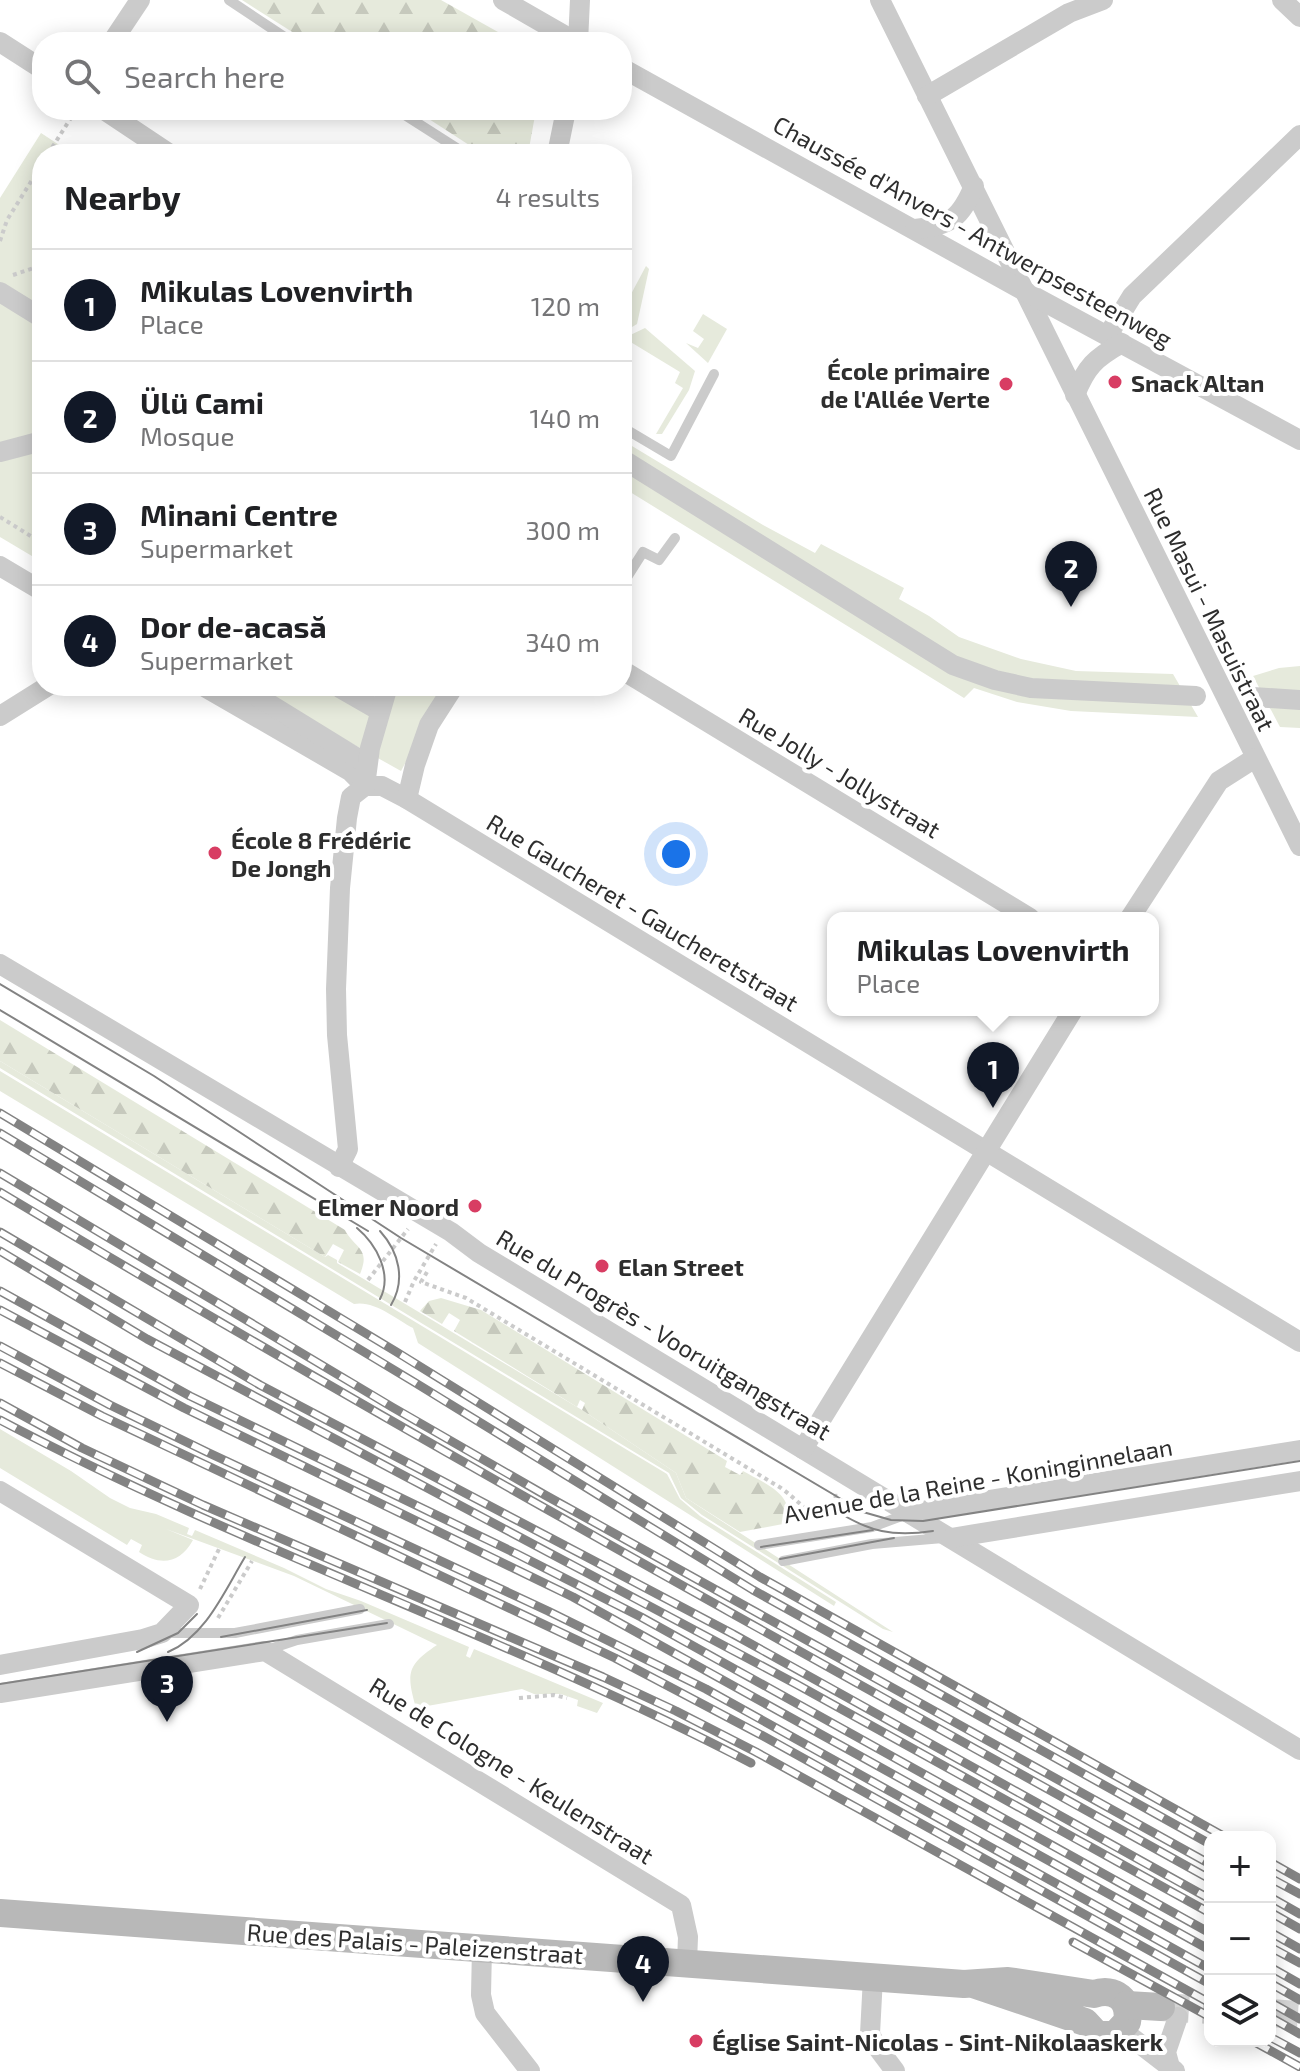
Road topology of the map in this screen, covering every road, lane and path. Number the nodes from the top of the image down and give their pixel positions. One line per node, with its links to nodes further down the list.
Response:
1 (140, 0): 9 (street)
2 (229, 0): 10 (lane)
3 (503, 0): 11 (street)
4 (580, 0): 12 (street)
5 (880, 0): 16 (street, Rue Masui - Masuistraat)
6 (1103, 0): 16 (street)
7 (1282, 0): 8 (street)
8 (1300, 17)
9 (119, 32)
10 (277, 32)
11 (559, 32)
12 (578, 32)
13 (0, 42): 14 (street)
14 (32, 63)
15 (632, 73): 28 (street, Chaussée d'Anvers - Antwerpsesteenweg)
16 (927, 96): 27 (street, Rue Masui - Masuistraat)
17 (70, 120): 22 (path)
18 (119, 120): 23 (street)
19 (413, 120): 24 (lane)
20 (564, 120): 25 (street)
21 (1300, 135): 34 (street)
22 (54, 144)
23 (155, 144)
24 (450, 144)
25 (559, 144)
26 (32, 180): 29 (path)
27 (974, 186): 28 (street); 32 (street, Rue Masui - Masuistraat)
28 (915, 229): 32 (street, Chaussée d'Anvers - Antwerpsesteenweg)
29 (0, 241)
30 (32, 269): 31 (path)
31 (4, 285): 33 (street)
32 (1026, 292): 34 (street, Chaussée d'Anvers - Antwerpsesteenweg); 36 (street, Rue Masui - Masuistraat)
33 (32, 309)
34 (1115, 339): 36 (street); 38 (street, Chaussée d'Anvers - Antwerpsesteenweg)
35 (714, 374): 37 (lane)
36 (1075, 395): 60 (street, Rue Masui - Masuistraat)
37 (632, 433)
38 (1300, 440)
39 (32, 444): 40 (street)
40 (0, 452)
41 (632, 465): 55 (street)
42 (0, 517): 43 (path)
43 (32, 537)
44 (675, 538): 46 (lane)
45 (0, 566): 47 (street)
46 (632, 569)
47 (32, 585)
48 (632, 676): 65 (street, Rue Jolly - Jollystraat)
49 (32, 696): 59 (street)
50 (220, 696): 62 (street, Rue Gaucheret - Gaucheretstraat)
51 (256, 696): 61 (street)
52 (354, 696): 58 (street)
53 (385, 696): 58 (street)
54 (448, 696): 63 (street)
55 (1196, 696)
56 (1253, 697): 57 (street)
57 (1300, 700)
58 (380, 711): 61 (street)
59 (0, 716)
60 (1255, 758): 64 (street, Rue Masui - Masuistraat); 66 (street)
61 (367, 764): 62 (street)
62 (365, 786): 63 (street, Rue Gaucheret - Gaucheretstraat); 70 (street)
63 (407, 799): 69 (street, Rue Gaucheret - Gaucheretstraat)
64 (1300, 846)
65 (1020, 912)
66 (1134, 912)
67 (0, 964): 70 (street, Rue du Progrès - Vooruitgangstraat)
68 (1069, 1016): 69 (street)
69 (987, 1152): 79 (street, Rue Gaucheret - Gaucheretstraat); 80 (street)
70 (339, 1167): 71 (street, Rue du Progrès - Vooruitgangstraat)
71 (420, 1214): 72 (street, Rue du Progrès - Vooruitgangstraat); 74 (path)
72 (446, 1229): 76 (path); 80 (street, Rue du Progrès - Vooruitgangstraat)
73 (427, 1272): 77 (path)
74 (368, 1280)
75 (407, 1281): 76 (path)
76 (414, 1281): 77 (path); 78 (path)
77 (421, 1282): 84 (path)
78 (405, 1302)
79 (1300, 1342)
80 (803, 1449): 85 (street, Rue du Progrès - Vooruitgangstraat)
81 (1300, 1450): 85 (street, Avenue de la Reine - Koninginnelaan)
82 (1300, 1481): 88 (street, Avenue de la Reine - Koninginnelaan)
83 (0, 1491): 93 (street)
84 (798, 1505): 86 (path); 87 (path)
85 (909, 1513): 88 (street, Rue du Progrès - Vooruitgangstraat); 89 (lane, Avenue de la Reine - Koninginnelaan)
86 (789, 1516)
87 (817, 1517)
88 (951, 1538): 92 (lane, Avenue de la Reine - Koninginnelaan); 103 (street, Rue du Progrès - Vooruitgangstraat)
89 (759, 1545)
90 (219, 1549): 93 (path)
91 (252, 1561): 95 (path)
92 (783, 1561)
93 (194, 1598): 97 (street)
94 (360, 1609): 97 (lane)
95 (216, 1622)
96 (389, 1624): 98 (lane)
97 (162, 1633): 99 (street)
98 (265, 1651): 100 (street); 106 (street, Rue de Cologne - Keulenstraat)
99 (0, 1665)
100 (0, 1693)
101 (519, 1698): 102 (path)
102 (567, 1698)
103 (1300, 1750)
104 (0, 1913): 105 (main road, Rue des Palais - Paleizenstraat)
105 (482, 1948): 106 (main road, Rue des Palais - Paleizenstraat); 114 (street)
106 (687, 1962): 107 (main road, Rue des Palais - Paleizenstraat)
107 (873, 1977): 108 (main road, Rue des Palais - Paleizenstraat); 115 (street)
108 (973, 1984): 109 (main road, Rue des Palais - Paleizenstraat); 112 (main road, Rue des Palais - Paleizenstraat)
109 (1094, 1994): 111 (main road, Rue des Palais - Paleizenstraat); 112 (main road)
110 (1169, 2012): 111 (main road, Rue des Palais - Paleizenstraat); 113 (street)
111 (1125, 2017): 112 (main road, Rue des Palais - Paleizenstraat); 113 (street)
112 (1085, 2022)
113 (1173, 2069)
114 (530, 2071)
115 (895, 2071)

